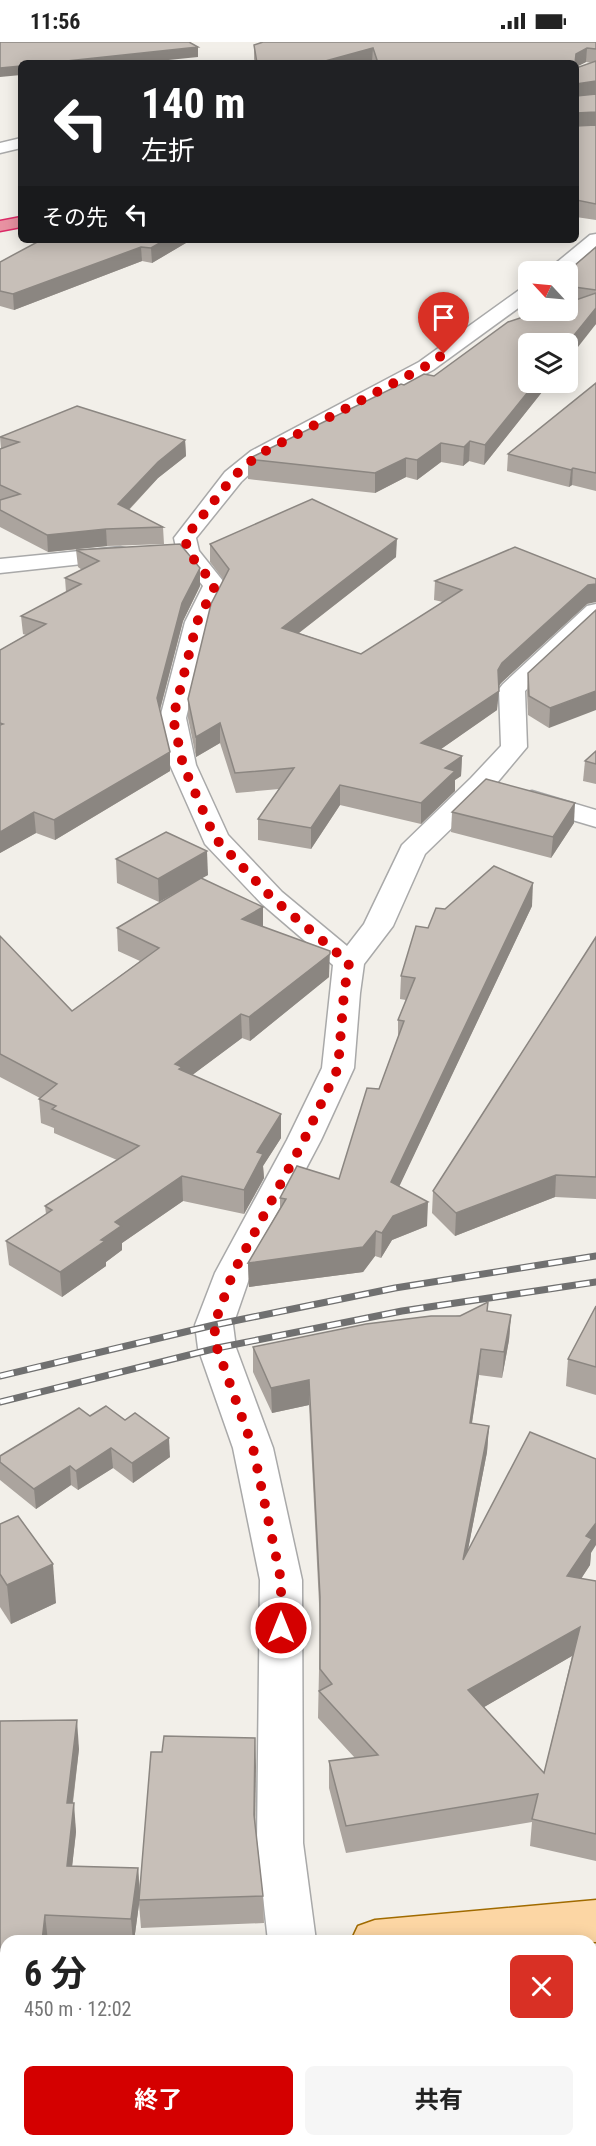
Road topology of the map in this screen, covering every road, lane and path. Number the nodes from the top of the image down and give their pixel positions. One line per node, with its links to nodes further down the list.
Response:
1 (18, 144): 2 (street)
2 (0, 148)
3 (18, 209): 4 (highway)
4 (0, 212)
5 (18, 223): 6 (highway)
6 (0, 226)
7 (596, 239): 8 (street)
8 (568, 261)
9 (518, 299): 10 (street)
10 (165, 553): 11 (street); 15 (street)
11 (0, 566)
12 (596, 612): 13 (street)
13 (481, 784): 14 (street); 15 (street)
14 (596, 819)
15 (349, 963): 17 (street)
16 (596, 1921): 18 (main road)
17 (291, 1935)
18 (441, 1935)

